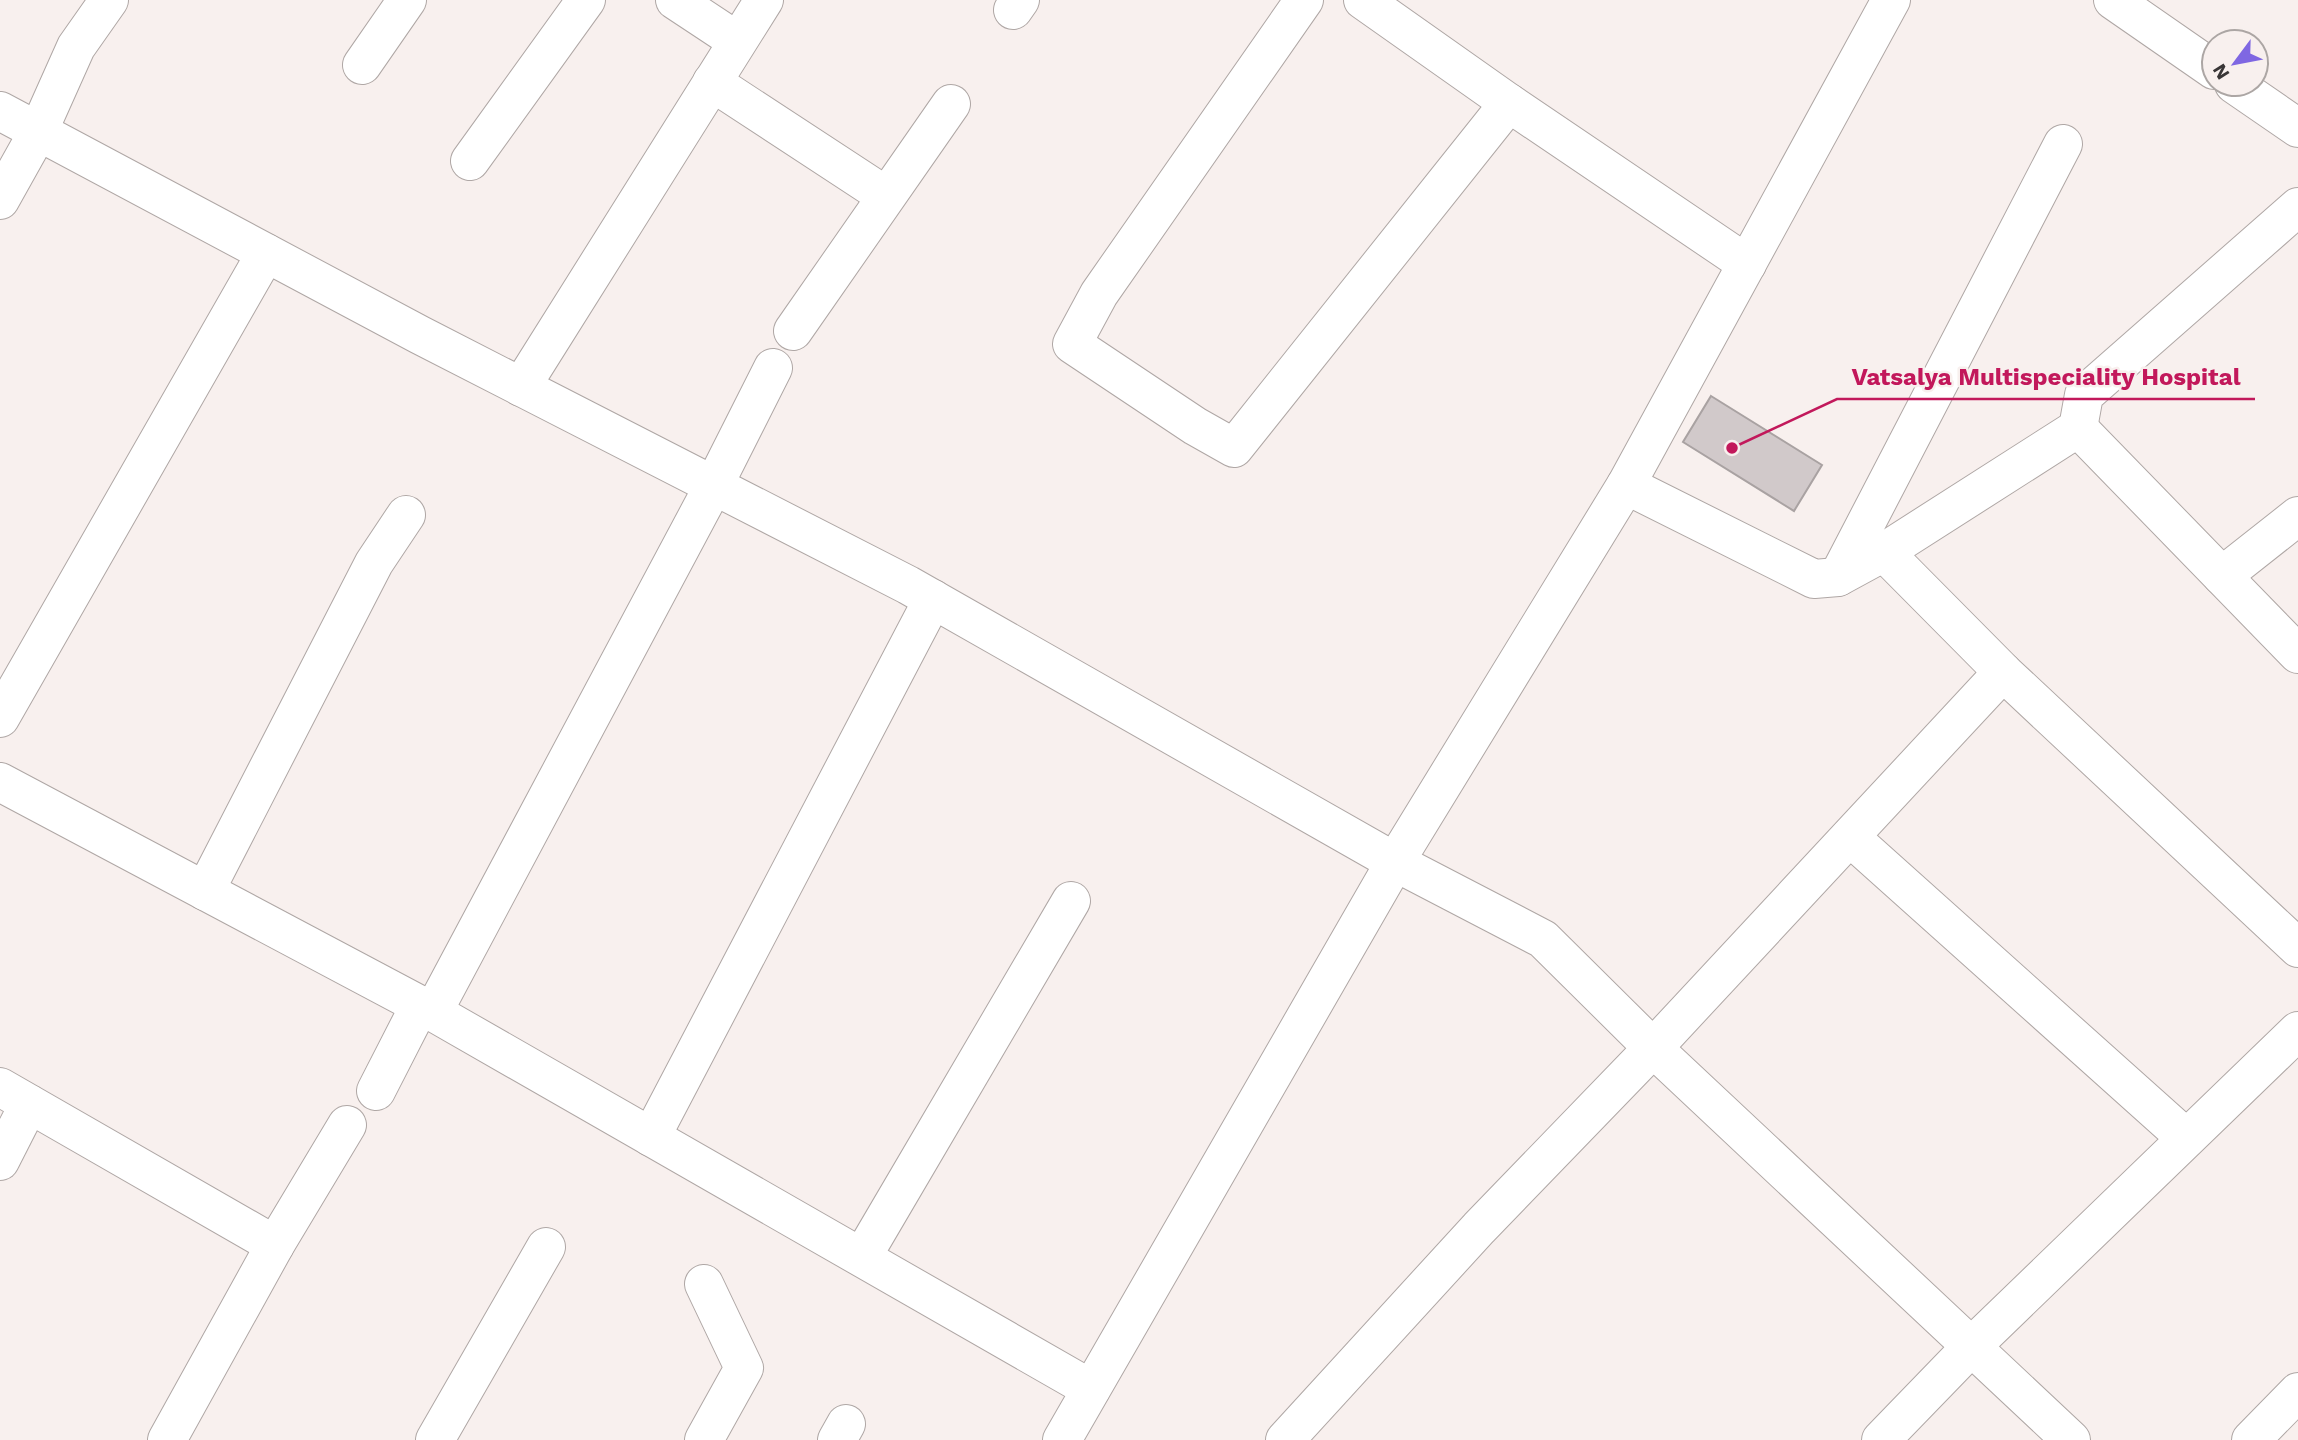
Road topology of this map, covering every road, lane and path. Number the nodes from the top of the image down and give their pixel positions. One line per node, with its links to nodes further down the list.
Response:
1 (109, 0): 19 (street)
2 (407, 0): 12 (street)
3 (586, 0): 21 (street)
4 (674, 0): 10 (street)
5 (764, 0): 10 (street)
6 (1304, 0): 15 (street)
7 (1363, 0): 15 (street)
8 (1891, 0): 26 (street)
9 (2113, 0): 11 (street)
10 (737, 41): 13 (street)
11 (2200, 60)
12 (362, 65)
13 (712, 82): 22 (street); 29 (street)
14 (2264, 98): 17 (street)
15 (1510, 103): 26 (street)
16 (950, 104): 22 (street)
17 (2289, 110)
18 (0, 111): 19 (street)
19 (38, 132): 23 (street); 25 (street)
20 (2063, 144): 37 (street)
21 (470, 161)
22 (886, 196): 27 (street)
23 (0, 200)
24 (2298, 207): 30 (street)
25 (266, 253): 29 (street); 41 (street)
26 (1747, 264): 32 (street)
27 (793, 331)
28 (773, 368): 31 (street)
29 (521, 387): 31 (street)
30 (2078, 428): 35 (street); 36 (street)
31 (713, 485): 38 (street); 48 (street)
32 (1626, 485): 37 (street); 44 (street)
33 (406, 515): 45 (street)
34 (2298, 516): 36 (street)
35 (1884, 552): 37 (street); 40 (street)
36 (2222, 576): 39 (street)
37 (1838, 577)
38 (933, 600): 44 (street); 54 (street)
39 (2298, 654)
40 (2003, 672): 43 (street); 47 (street)
41 (0, 718)
42 (0, 782): 45 (street)
43 (1850, 836): 50 (street); 55 (street)
44 (1395, 862): 50 (street); 62 (street)
45 (205, 891): 48 (street)
46 (1071, 901): 59 (street)
47 (2298, 948)
48 (426, 1008): 51 (street); 54 (street)
49 (2298, 1031): 55 (street)
50 (1653, 1048): 61 (street); 68 (street)
51 (376, 1091)
52 (14, 1095): 56 (street); 57 (street)
53 (347, 1125): 57 (street)
54 (651, 1137): 59 (street)
55 (2186, 1138): 61 (street)
56 (0, 1161)
57 (275, 1245): 64 (street)
58 (545, 1247): 65 (street)
59 (862, 1257): 62 (street)
60 (704, 1284): 66 (street)
61 (1972, 1346): 69 (street); 70 (street)
62 (1091, 1389): 67 (street)
63 (2298, 1392): 71 (street)
64 (167, 1440)
65 (435, 1440)
66 (704, 1440)
67 (1062, 1440)
68 (1285, 1440)
69 (1881, 1440)
70 (2071, 1440)
71 (2251, 1440)

